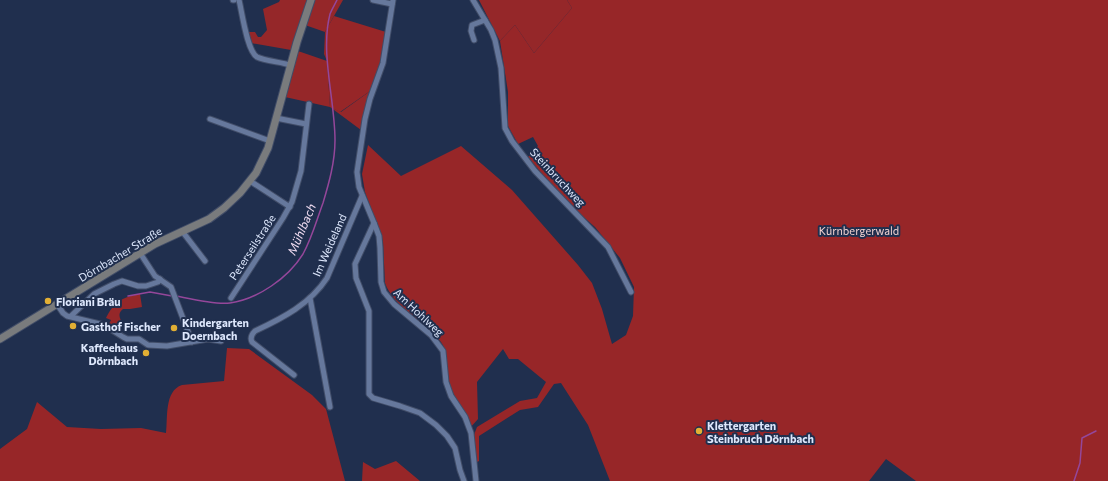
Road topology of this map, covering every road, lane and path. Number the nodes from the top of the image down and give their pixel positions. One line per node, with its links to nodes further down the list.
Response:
1 (239, 0): 8 (street)
2 (311, 0): 8 (street, Dörnbacher Straße)
3 (373, 0): 5 (street)
4 (473, 0): 6 (street, Steinbruchweg)
5 (392, 2): 15 (street, Am Hohlweg)
6 (485, 20): 7 (street); 22 (street, Steinbruchweg)
7 (474, 40)
8 (290, 65): 10 (street, Dörnbacher Straße)
9 (309, 104): 12 (street, Peterseilstraße)
10 (276, 118): 12 (street); 13 (street, Dörnbacher Straße)
11 (210, 119): 13 (street)
12 (306, 124): 16 (street, Peterseilstraße)
13 (270, 141): 14 (street, Dörnbacher Straße)
14 (250, 181): 16 (street); 18 (street, Dörnbacher Straße)
15 (362, 196): 17 (street, Am Hohlweg); 24 (street, Im Weideland)
16 (290, 207): 23 (street, Peterseilstraße)
17 (374, 223): 32 (street); 33 (street, Am Hohlweg)
18 (182, 231): 19 (street, Dörnbacher Straße); 20 (street)
19 (140, 254): 21 (street); 25 (street, Dörnbacher Straße)
20 (205, 261)
21 (160, 279): 26 (street); 29 (street)
22 (631, 292)
23 (231, 298)
24 (310, 298): 30 (street, Im Weideland); 31 (street)
25 (57, 304): 26 (street); 27 (street, Dörnbacher Straße)
26 (71, 316): 29 (street)
27 (0, 339)
28 (221, 340): 29 (street)
29 (192, 342)
30 (294, 375)
31 (330, 407)
32 (464, 481)
33 (476, 481)

